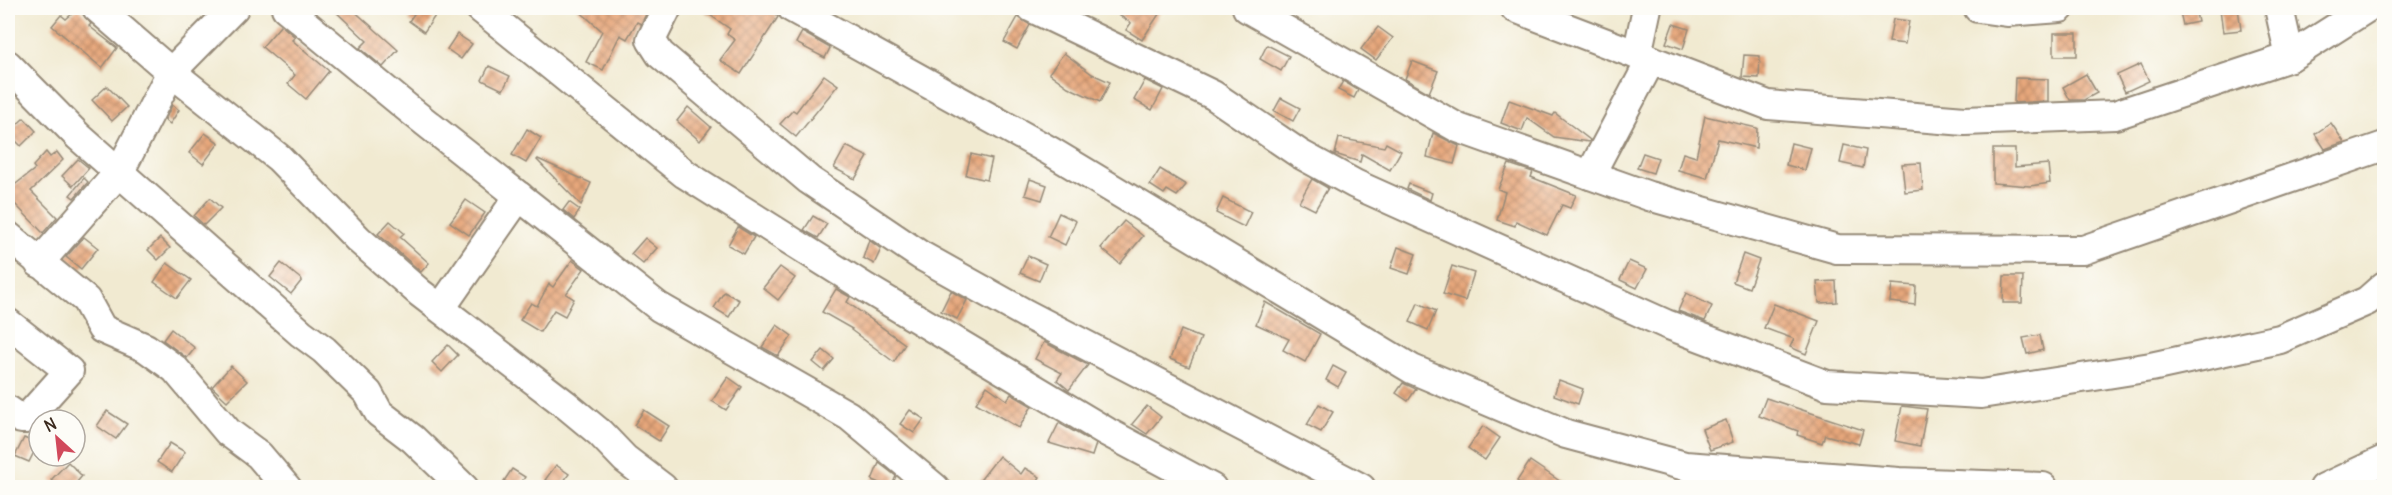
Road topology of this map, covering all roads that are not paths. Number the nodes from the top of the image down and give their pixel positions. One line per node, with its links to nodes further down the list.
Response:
1 (97, 8): 18 (street)
2 (234, 8): 18 (street)
3 (286, 8): 22 (street)
4 (480, 8): 36 (street)
5 (667, 8): 37 (street)
6 (792, 8): 31 (street)
7 (1032, 8): 25 (street)
8 (1247, 8): 21 (street)
9 (1515, 8): 15 (street)
10 (1647, 8): 15 (street)
11 (1978, 8): 12 (street)
12 (2060, 8)
13 (2279, 8): 16 (street)
14 (2367, 8): 16 (street)
15 (1644, 57): 16 (street); 21 (street)
16 (2290, 57)
17 (8, 65): 20 (street)
18 (171, 72): 20 (street); 26 (street)
19 (2385, 146): 21 (street)
20 (120, 171): 24 (street); 33 (street)
21 (1590, 175)
22 (519, 196): 26 (street); 35 (street)
23 (8, 236): 24 (street)
24 (39, 263): 32 (street)
25 (2385, 286)
26 (441, 308): 34 (street)
27 (8, 323): 28 (street)
28 (8, 410)
29 (2385, 460): 30 (street)
30 (2342, 484)
31 (2043, 487)
32 (288, 488)
33 (464, 488)
34 (663, 488)
35 (935, 488)
36 (1212, 488)
37 (1361, 488)

